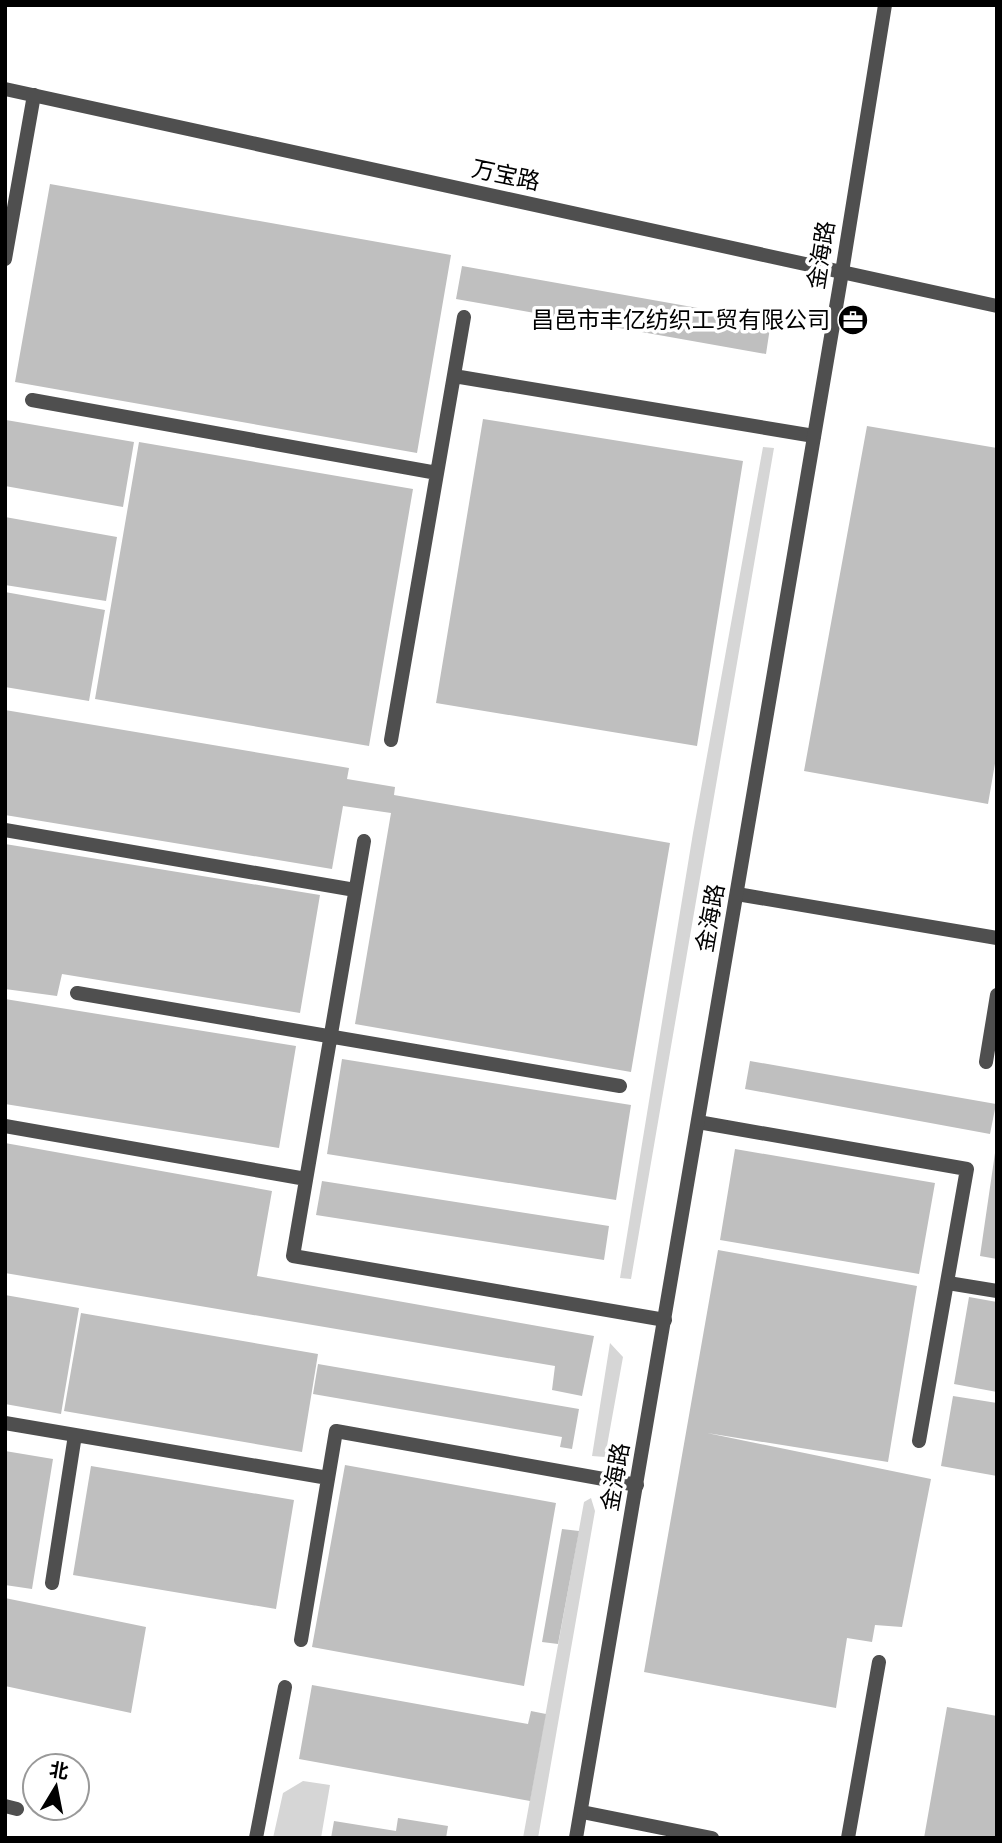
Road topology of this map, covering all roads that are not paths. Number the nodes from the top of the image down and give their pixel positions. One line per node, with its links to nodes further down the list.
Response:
1 (885, 5): 5 (street, 金海路)
2 (5, 89): 3 (street, 万宝路)
3 (33, 95): 4 (street); 5 (street, 万宝路)
4 (5, 259)
5 (842, 272): 6 (street, 万宝路); 10 (street, 金海路)
6 (997, 306)
7 (464, 317): 8 (street)
8 (454, 376): 10 (street); 11 (street)
9 (32, 400): 11 (street)
10 (814, 436): 16 (street, 金海路)
11 (437, 473): 12 (street)
12 (391, 740)
13 (5, 830): 15 (street)
14 (363, 841): 15 (street)
15 (355, 890): 20 (street)
16 (737, 894): 17 (street); 23 (street, 金海路)
17 (997, 938)
18 (77, 993): 20 (street)
19 (997, 995): 21 (street)
20 (330, 1036): 22 (street); 25 (street)
21 (986, 1062)
22 (620, 1086)
23 (698, 1122): 26 (street); 28 (street, 金海路)
24 (5, 1126): 25 (street)
25 (306, 1179): 28 (street)
26 (948, 1283): 27 (street); 31 (street)
27 (997, 1292)
28 (665, 1320): 33 (street, 金海路)
29 (5, 1423): 30 (street)
30 (75, 1435): 32 (street); 34 (street)
31 (919, 1441)
32 (328, 1478): 33 (street); 35 (street)
33 (637, 1485): 38 (street, 金海路)
34 (52, 1583)
35 (301, 1640)
36 (879, 1662): 42 (street)
37 (285, 1687): 39 (street)
38 (582, 1812): 40 (street, 金海路); 41 (street)
39 (256, 1838)
40 (576, 1838)
41 (712, 1838)
42 (848, 1838)

